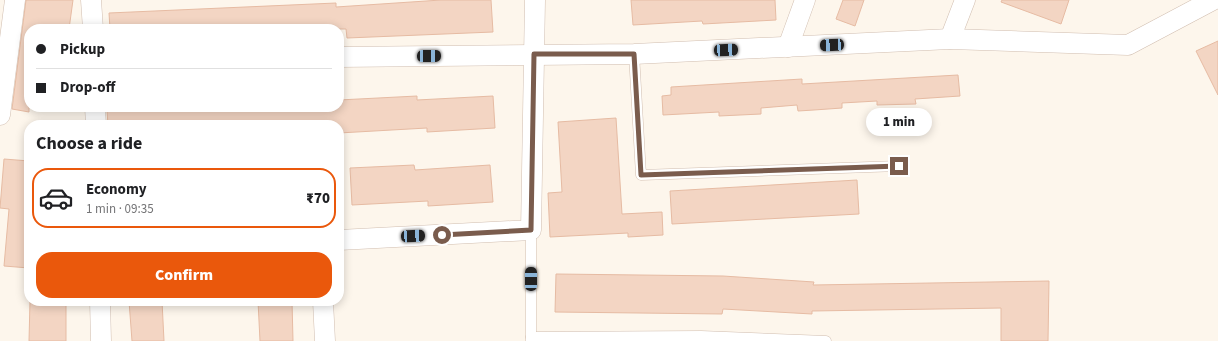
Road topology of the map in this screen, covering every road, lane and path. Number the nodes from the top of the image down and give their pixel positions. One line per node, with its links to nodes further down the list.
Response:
1 (15, 0): 13 (street)
2 (91, 0): 7 (street)
3 (535, 0): 10 (street)
4 (805, 0): 9 (street)
5 (965, 0): 8 (street)
6 (1212, 0): 8 (street)
7 (93, 24)
8 (950, 39): 9 (street)
9 (788, 47): 11 (street)
10 (534, 54): 11 (street); 12 (street); 16 (street)
11 (634, 54): 15 (lane)
12 (344, 57)
13 (3, 65): 14 (street)
14 (0, 115)
15 (899, 166)
16 (531, 230): 17 (street); 20 (lane)
17 (344, 240)
18 (100, 306): 21 (street)
19 (323, 306): 22 (street)
20 (531, 339): 23 (lane)
21 (101, 341)
22 (325, 341)
23 (826, 341)

